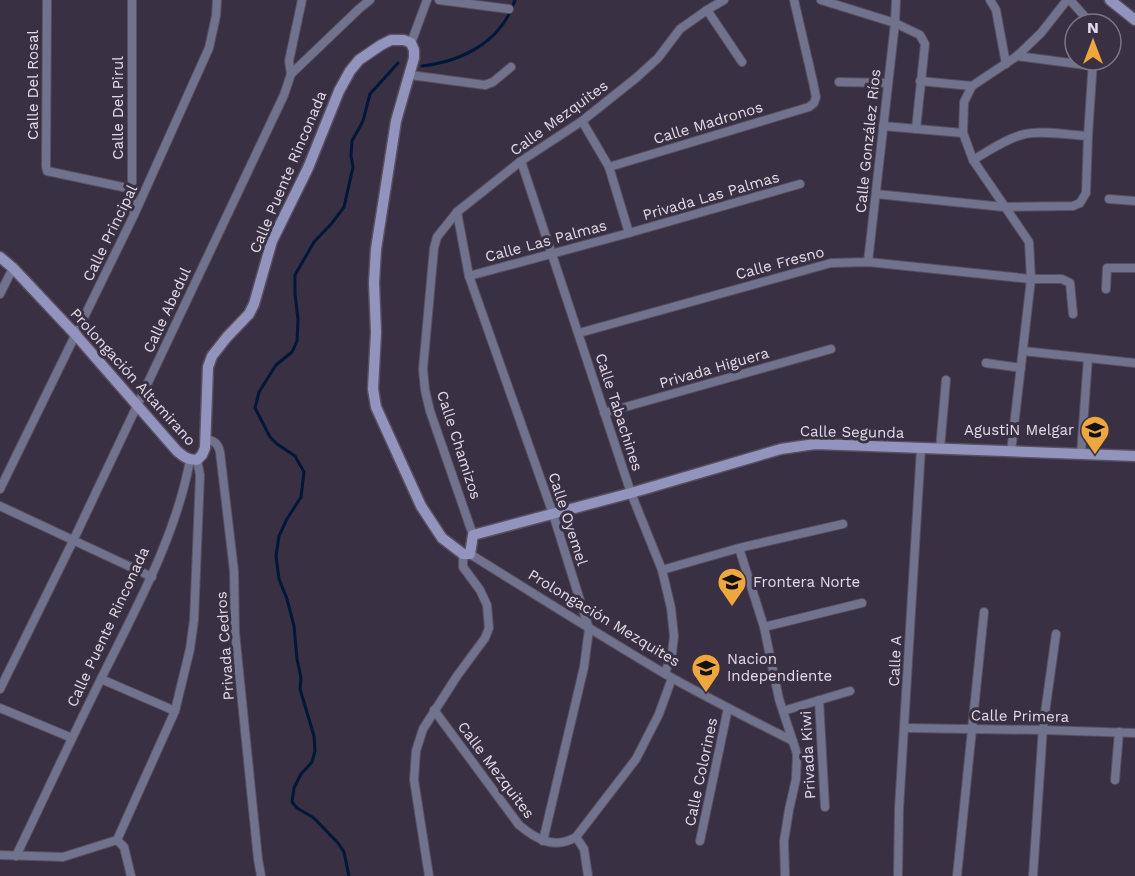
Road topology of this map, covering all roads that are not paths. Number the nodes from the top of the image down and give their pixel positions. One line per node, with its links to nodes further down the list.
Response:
1 (47, 0): 43 (street, Calle Del Rosal)
2 (132, 0): 43 (street, Calle Del Pirul)
3 (217, 0): 49 (street, Calle Principal)
4 (302, 0): 28 (street, Calle Abedul)
5 (370, 0): 15 (street)
6 (427, 0): 21 (street)
7 (439, 0): 16 (street)
8 (724, 0): 17 (street, Calle Mezquites)
9 (794, 0): 41 (street, Calle Madronos)
10 (821, 0): 20 (street)
11 (896, 0): 20 (street, Calle González Ríos)
12 (990, 0): 25 (street)
13 (1068, 0): 18 (street); 22 (street)
14 (1110, 0): 19 (street)
15 (360, 4): 28 (street)
16 (509, 9)
17 (707, 10): 24 (street); 34 (street, Calle Mezquites)
18 (1080, 12)
19 (1135, 20)
20 (895, 23): 30 (street); 32 (street, Calle González Ríos)
21 (411, 43): 29 (street); 73 (street, Calle Puente Rinconada)
22 (1017, 56): 23 (street); 25 (street)
23 (1063, 60)
24 (742, 62)
25 (1006, 64): 33 (street)
26 (511, 67): 29 (street)
27 (1092, 72): 38 (street)
28 (291, 74): 71 (street, Calle Abedul)
29 (410, 75): 88 (street)
30 (920, 81): 33 (street); 36 (street)
31 (839, 82): 32 (street)
32 (888, 83): 35 (street, Calle González Ríos)
33 (972, 86): 37 (street)
34 (582, 121): 40 (street, Calle Mezquites); 41 (street)
35 (883, 126): 36 (street); 44 (street, Calle González Ríos)
36 (916, 129): 37 (street)
37 (963, 133): 39 (street)
38 (1088, 136): 39 (street); 47 (street)
39 (973, 160): 47 (street)
40 (521, 161): 48 (street, Calle Mezquites); 52 (street, Calle Tabachines)
41 (609, 167): 50 (street)
42 (800, 184): 50 (street, Privada Las Palmas)
43 (132, 189): 49 (street, Calle Del Pirul)
44 (876, 194): 47 (street); 54 (street, Calle González Ríos)
45 (1110, 199): 46 (street)
46 (1135, 201)
47 (1004, 207): 58 (street)
48 (457, 212): 51 (street, Calle Mezquites); 57 (street, Calle Oyemel)
49 (134, 215): 63 (street, Calle Principal)
50 (629, 233): 52 (street, Calle Las Palmas)
51 (437, 237): 85 (street, Calle Chamizos)
52 (551, 254): 57 (street, Calle Las Palmas); 62 (street, Calle Tabachines)
53 (0, 257): 55 (street, Prolongación Altamirano)
54 (868, 262): 58 (street, Calle Fresno); 62 (street, Calle Fresno)
55 (13, 268): 60 (street); 63 (street, Prolongación Altamirano)
56 (1135, 268): 59 (street)
57 (469, 276): 83 (street, Calle Oyemel)
58 (1031, 279): 61 (street, Calle Fresno); 65 (street)
59 (1106, 289)
60 (0, 294)
61 (1073, 314)
62 (579, 333): 72 (street, Calle Tabachines)
63 (75, 334): 71 (street, Prolongación Altamirano); 80 (street, Calle Principal)
64 (831, 349): 72 (street, Privada Higuera)
65 (1023, 351): 66 (street); 69 (street)
66 (1088, 358): 68 (street); 77 (street)
67 (986, 363): 69 (street)
68 (1135, 363)
69 (1021, 368): 76 (street)
70 (946, 380): 75 (street)
71 (137, 406): 79 (street, Prolongación Altamirano); 86 (street, Calle Abedul)
72 (604, 412): 81 (street, Calle Tabachines)
73 (206, 439): 79 (street, Calle Puente Rinconada); 122 (street, Privada Cedros)
74 (921, 448): 75 (street, Calle Segunda); 81 (street, Calle Segunda); 106 (street, Calle A)
75 (940, 449): 76 (street, Calle Segunda)
76 (1011, 452): 77 (street, Calle Segunda)
77 (1081, 454): 78 (street, Calle Segunda)
78 (1135, 456)
79 (194, 460): 90 (street, Calle Puente Rinconada); 104 (street, Prolongación Altamirano)
80 (0, 489)
81 (631, 493): 83 (street, Calle Segunda); 89 (street, Calle Tabachines)
82 (0, 506): 86 (street)
83 (553, 514): 85 (street, Calle Segunda); 94 (street, Calle Oyemel)
84 (843, 524): 87 (street)
85 (472, 536): 88 (street, Calle Chamizos)
86 (73, 541): 90 (street); 98 (street, Calle Abedul)
87 (739, 548): 89 (street); 93 (street)
88 (467, 554): 94 (street, Prolongación Mezquites); 103 (street)
89 (662, 570): 96 (street, Calle Tabachines)
90 (152, 577): 97 (street, Calle Puente Rinconada)
91 (862, 603): 93 (street)
92 (984, 612): 107 (street)
93 (764, 627): 105 (street)
94 (589, 629): 96 (street, Prolongación Mezquites); 117 (street, Calle Oyemel)
95 (1056, 634): 108 (street)
96 (669, 675): 102 (street, Prolongación Mezquites); 115 (street, Calle Tabachines)
97 (101, 679): 104 (street); 111 (street, Calle Puente Rinconada)
98 (0, 689)
99 (850, 691): 100 (street)
100 (819, 700): 105 (street); 114 (street, Privada Kiwi)
101 (0, 708): 111 (street)
102 (728, 708): 112 (street, Prolongación Mezquites); 118 (street, Calle Colorines)
103 (434, 710): 117 (street, Calle Mezquites); 123 (street)
104 (175, 711): 116 (street, Prolongación Altamirano)
105 (783, 711): 112 (street)
106 (904, 728): 107 (street, Calle Primera); 126 (street, Calle A)
107 (972, 729): 108 (street, Calle Primera); 127 (street)
108 (1043, 730): 109 (street, Calle Primera); 128 (street)
109 (1119, 732): 110 (street, Calle Primera); 113 (street)
110 (1135, 733)
111 (72, 738): 120 (street, Calle Puente Rinconada)
112 (793, 741): 125 (street)
113 (1115, 780)
114 (825, 807)
115 (576, 837): 117 (street); 124 (street)
116 (117, 840): 120 (street); 121 (street)
117 (543, 841)
118 (700, 841)
119 (0, 855): 120 (street)
120 (16, 856)
121 (131, 876)
122 (261, 876)
123 (429, 876)
124 (588, 876)
125 (785, 876)
126 (898, 876)
127 (957, 876)
128 (1032, 876)

